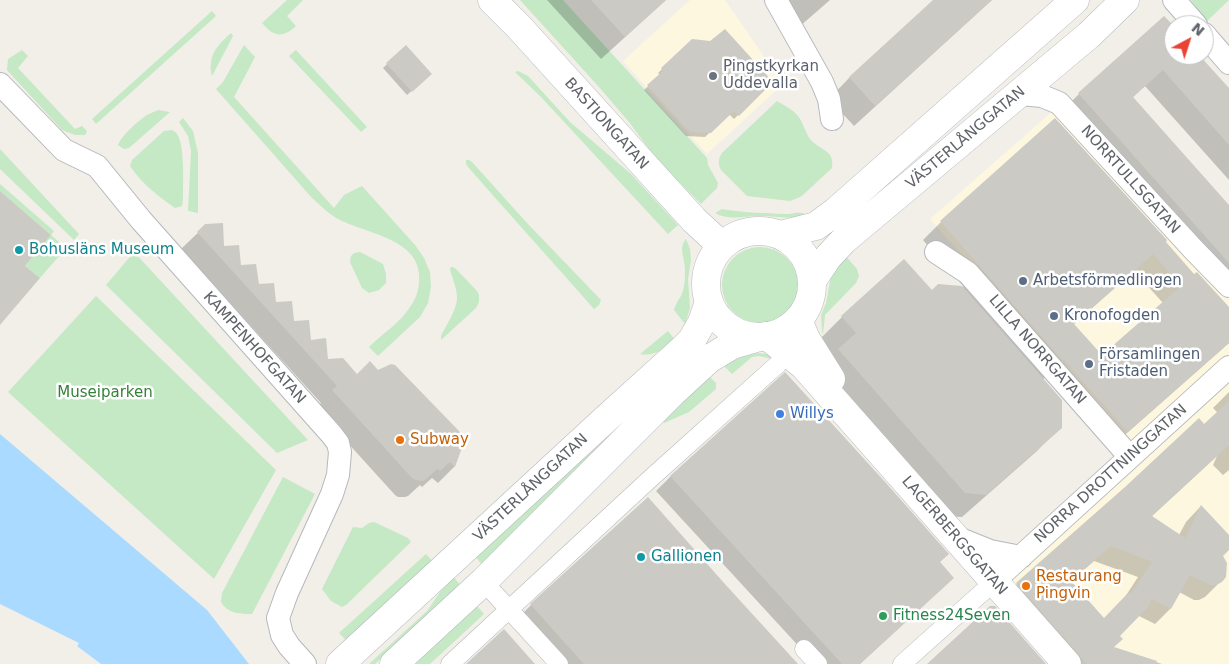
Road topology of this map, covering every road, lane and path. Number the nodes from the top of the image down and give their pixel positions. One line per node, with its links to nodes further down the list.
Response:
1 (492, 0): 14 (main road, BASTIONGATAN)
2 (776, 0): 12 (street)
3 (1125, 0): 7 (main road, VÄSTERLÅNGGATAN)
4 (1174, 0): 6 (street)
5 (1069, 2): 7 (main road); 13 (main road, VÄSTERLÅNGGATAN)
6 (1187, 15)
7 (1095, 30): 11 (main road, VÄSTERLÅNGGATAN)
8 (1214, 45): 9 (street)
9 (1229, 62)
10 (0, 84): 31 (street, KAMPENHOFGATAN)
11 (1020, 94): 16 (main road, VÄSTERLÅNGGATAN); 17 (street, NORRTULLSGATAN)
12 (832, 119)
13 (780, 235): 14 (main road, VÄSTERLÅNGGATAN); 16 (main road, VÄSTERLÅNGGATAN)
14 (722, 246): 18 (main road, VÄSTERLÅNGGATAN)
15 (936, 252): 24 (street, LILLA NORRGATAN)
16 (812, 281): 19 (main road, VÄSTERLÅNGGATAN)
17 (1229, 286)
18 (710, 302): 20 (main road, VÄSTERLÅNGGATAN); 32 (main road, VÄSTERLÅNGGATAN)
19 (798, 320): 20 (main road, VÄSTERLÅNGGATAN); 23 (main road, LAGERBERGSGATAN)
20 (763, 336): 23 (main road, LAGERBERGSGATAN); 33 (main road, VÄSTERLÅNGGATAN)
21 (778, 364): 29 (street)
22 (1229, 367): 24 (street, NORRA DROTTNINGGATAN)
23 (881, 453): 25 (main road, LAGERBERGSGATAN)
24 (1130, 457): 26 (street, NORRA DROTTNINGGATAN)
25 (953, 536): 26 (street); 27 (main road, LAGERBERGSGATAN)
26 (1021, 557): 27 (street, NORRA DROTTNINGGATAN)
27 (990, 585): 37 (street, NORRA DROTTNINGGATAN); 38 (main road, LAGERBERGSGATAN)
28 (493, 592): 29 (street)
29 (509, 609): 34 (street); 35 (street)
30 (804, 649): 36 (street)
31 (305, 664)
32 (340, 664)
33 (394, 664)
34 (450, 664)
35 (559, 664)
36 (818, 664)
37 (902, 664)
38 (1067, 664)

